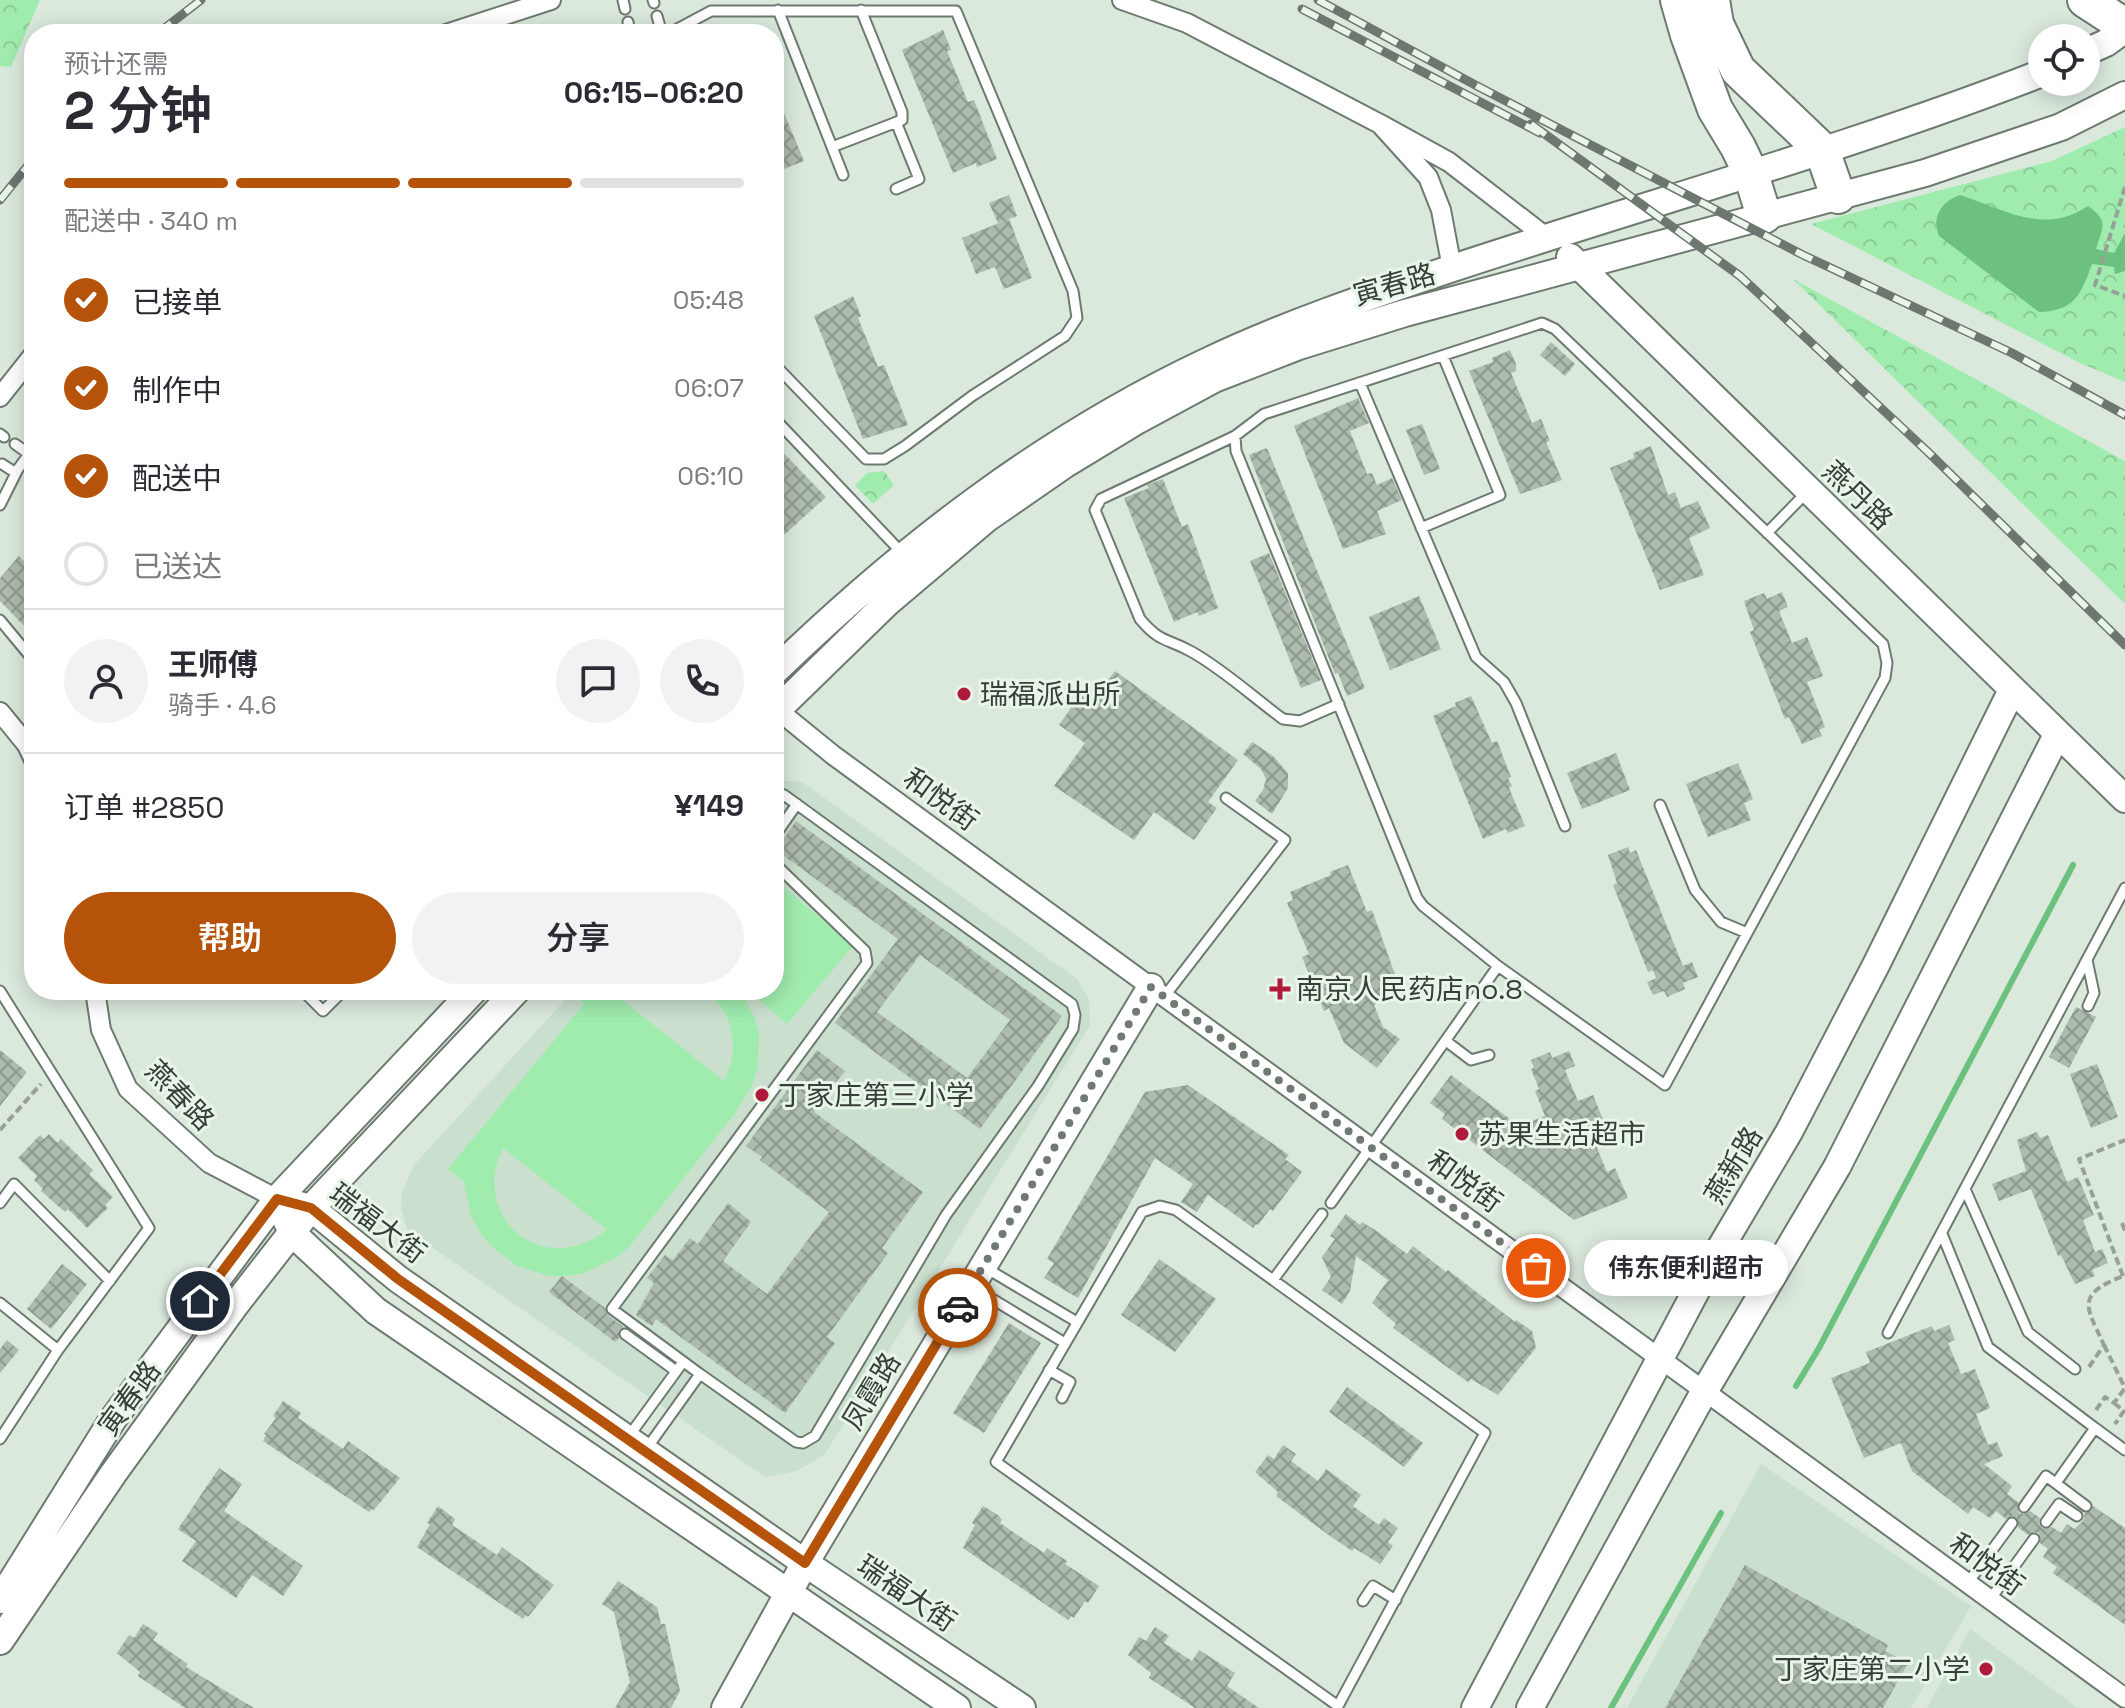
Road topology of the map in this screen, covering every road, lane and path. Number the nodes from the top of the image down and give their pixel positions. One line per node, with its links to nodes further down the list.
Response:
1 (551, 0): 9 (street)
2 (1122, 0): 19 (street)
3 (1678, 0): 22 (highway)
4 (1712, 0): 21 (highway)
5 (2085, 0): 14 (highway)
6 (778, 10): 7 (lane); 11 (lane); 12 (lane)
7 (861, 10): 18 (lane); 34 (lane)
8 (657, 16): 10 (lane)
9 (477, 24)
10 (661, 24)
11 (685, 24)
12 (784, 24)
13 (784, 25): 20 (lane)
14 (2125, 28): 15 (street)
15 (2100, 46)
16 (2028, 78): 21 (street, 寅春路)
17 (2125, 95): 26 (street, 寅春路)
18 (896, 122): 20 (lane); 25 (lane)
19 (1380, 124): 28 (street); 30 (street)
20 (832, 147): 23 (lane)
21 (1822, 150): 22 (street, 寅春路); 26 (highway)
22 (1751, 174): 27 (highway); 28 (street, 寅春路)
23 (843, 175)
24 (2125, 187): 31 (path)
25 (896, 189)
26 (1838, 196): 27 (street, 寅春路)
27 (1764, 216): 29 (street, 寅春路)
28 (1546, 237): 29 (street, 燕丹路); 30 (street, 寅春路)
29 (1580, 266): 44 (street, 燕丹路); 53 (street, 寅春路)
30 (1452, 268): 48 (street, 寅春路)
31 (2125, 296)
32 (1443, 356): 35 (lane); 46 (lane); 47 (lane)
33 (24, 367): 36 (street)
34 (784, 374)
35 (1360, 383): 38 (lane); 46 (lane)
36 (0, 397)
37 (784, 429): 48 (lane)
38 (1235, 436): 54 (lane); 54 (lane)
39 (15, 444): 40 (lane)
40 (24, 447)
41 (24, 462): 43 (lane)
42 (2, 464): 43 (lane)
43 (16, 473): 45 (lane)
44 (1808, 490): 47 (lane); 52 (street, 燕丹路)
45 (0, 505)
46 (1421, 528): 65 (lane)
47 (1767, 533): 68 (lane)
48 (904, 555): 51 (street, 寅春路)
49 (0, 620): 50 (lane)
50 (24, 649)
51 (784, 663)
52 (2012, 690): 57 (street, 燕丹路); 106 (street, 燕新路)
53 (784, 701)
54 (1339, 704): 70 (lane)
55 (0, 712): 58 (street)
56 (784, 717): 72 (street, 和悦街)
57 (2057, 735): 61 (street, 燕丹路); 114 (street)
58 (24, 741)
59 (784, 795): 62 (lane)
60 (1226, 798): 72 (lane)
61 (2125, 799)
62 (797, 804): 64 (lane); 112 (lane)
63 (1660, 805): 68 (lane)
64 (784, 823)
65 (1565, 826)
66 (784, 873): 107 (lane)
67 (2125, 888): 69 (lane)
68 (1747, 933): 70 (lane)
69 (2087, 960): 78 (lane); 85 (lane)
70 (1498, 966): 79 (lane)
71 (0, 991): 81 (lane)
72 (1158, 992): 84 (street, 和悦街); 96 (street, 凤霞路)
73 (96, 1000): 86 (street, 燕春路)
74 (312, 1000): 75 (lane)
75 (334, 1000)
76 (465, 1000): 86 (street, 寅春路)
77 (508, 1000): 89 (street, 寅春路)
78 (2088, 1006)
79 (1446, 1041): 80 (lane); 84 (lane)
80 (1489, 1055)
81 (52, 1073): 82 (path); 98 (lane)
82 (0, 1130)
83 (2125, 1140): 95 (path)
84 (1372, 1148): 88 (lane); 106 (street, 和悦街)
85 (1965, 1189): 94 (lane); 108 (lane)
86 (277, 1199): 89 (street, 瑞福大街); 93 (street, 瑞福大街); 132 (street, 寅春路)
87 (0, 1203): 98 (lane)
88 (1331, 1203)
89 (311, 1208): 93 (street, 寅春路); 120 (street, 瑞福大街)
90 (1322, 1214): 97 (lane)
91 (2122, 1223): 92 (path)
92 (2125, 1231)
93 (292, 1233): 131 (street, 瑞福大街); 136 (street, 寅春路)
94 (1942, 1234): 101 (lane); 117 (lane)
95 (2124, 1275): 104 (path)
96 (977, 1276): 100 (lane); 103 (lane); 129 (street, 凤霞路)
97 (1273, 1280): 100 (lane); 133 (lane)
98 (110, 1281): 105 (lane)
99 (0, 1303): 105 (lane)
100 (1077, 1322): 103 (lane)
101 (1888, 1333)
102 (625, 1334): 111 (lane)
103 (1065, 1343): 110 (lane)
104 (2104, 1345): 109 (path); 113 (path)
105 (58, 1350): 119 (lane)
106 (1660, 1359): 114 (street, 和悦街); 141 (street, 燕新路)
107 (683, 1362): 111 (lane); 112 (lane)
108 (2075, 1369)
109 (2088, 1369)
110 (1049, 1370): 115 (lane); 133 (lane)
111 (676, 1371): 120 (lane)
112 (700, 1374): 120 (lane)
113 (2125, 1388): 116 (path)
114 (1704, 1392): 130 (street, 和悦街); 142 (street)
115 (1062, 1398)
116 (2114, 1403): 117 (path); 118 (path)
117 (2091, 1425): 118 (lane); 122 (lane)
118 (2106, 1436): 121 (lane)
119 (0, 1439)
120 (636, 1445): 129 (street, 瑞福大街)
121 (2125, 1450)
122 (2056, 1483): 123 (lane); 124 (lane)
123 (2086, 1506)
124 (2024, 1507)
125 (2077, 1516): 126 (lane)
126 (2046, 1522)
127 (2012, 1523): 130 (lane)
128 (2034, 1539): 135 (lane)
129 (805, 1563): 131 (street, 凤霞路); 140 (street, 瑞福大街)
130 (1967, 1584): 135 (street, 和悦街)
131 (788, 1593): 138 (street, 凤霞路); 139 (street, 瑞福大街)
132 (0, 1600)
133 (1396, 1600): 134 (lane)
134 (1363, 1601)
135 (1989, 1601): 137 (street, 和悦街)
136 (0, 1641)
137 (2125, 1698)
138 (725, 1708)
139 (957, 1708)
140 (1022, 1708)
141 (1475, 1708)
142 (1530, 1708)

